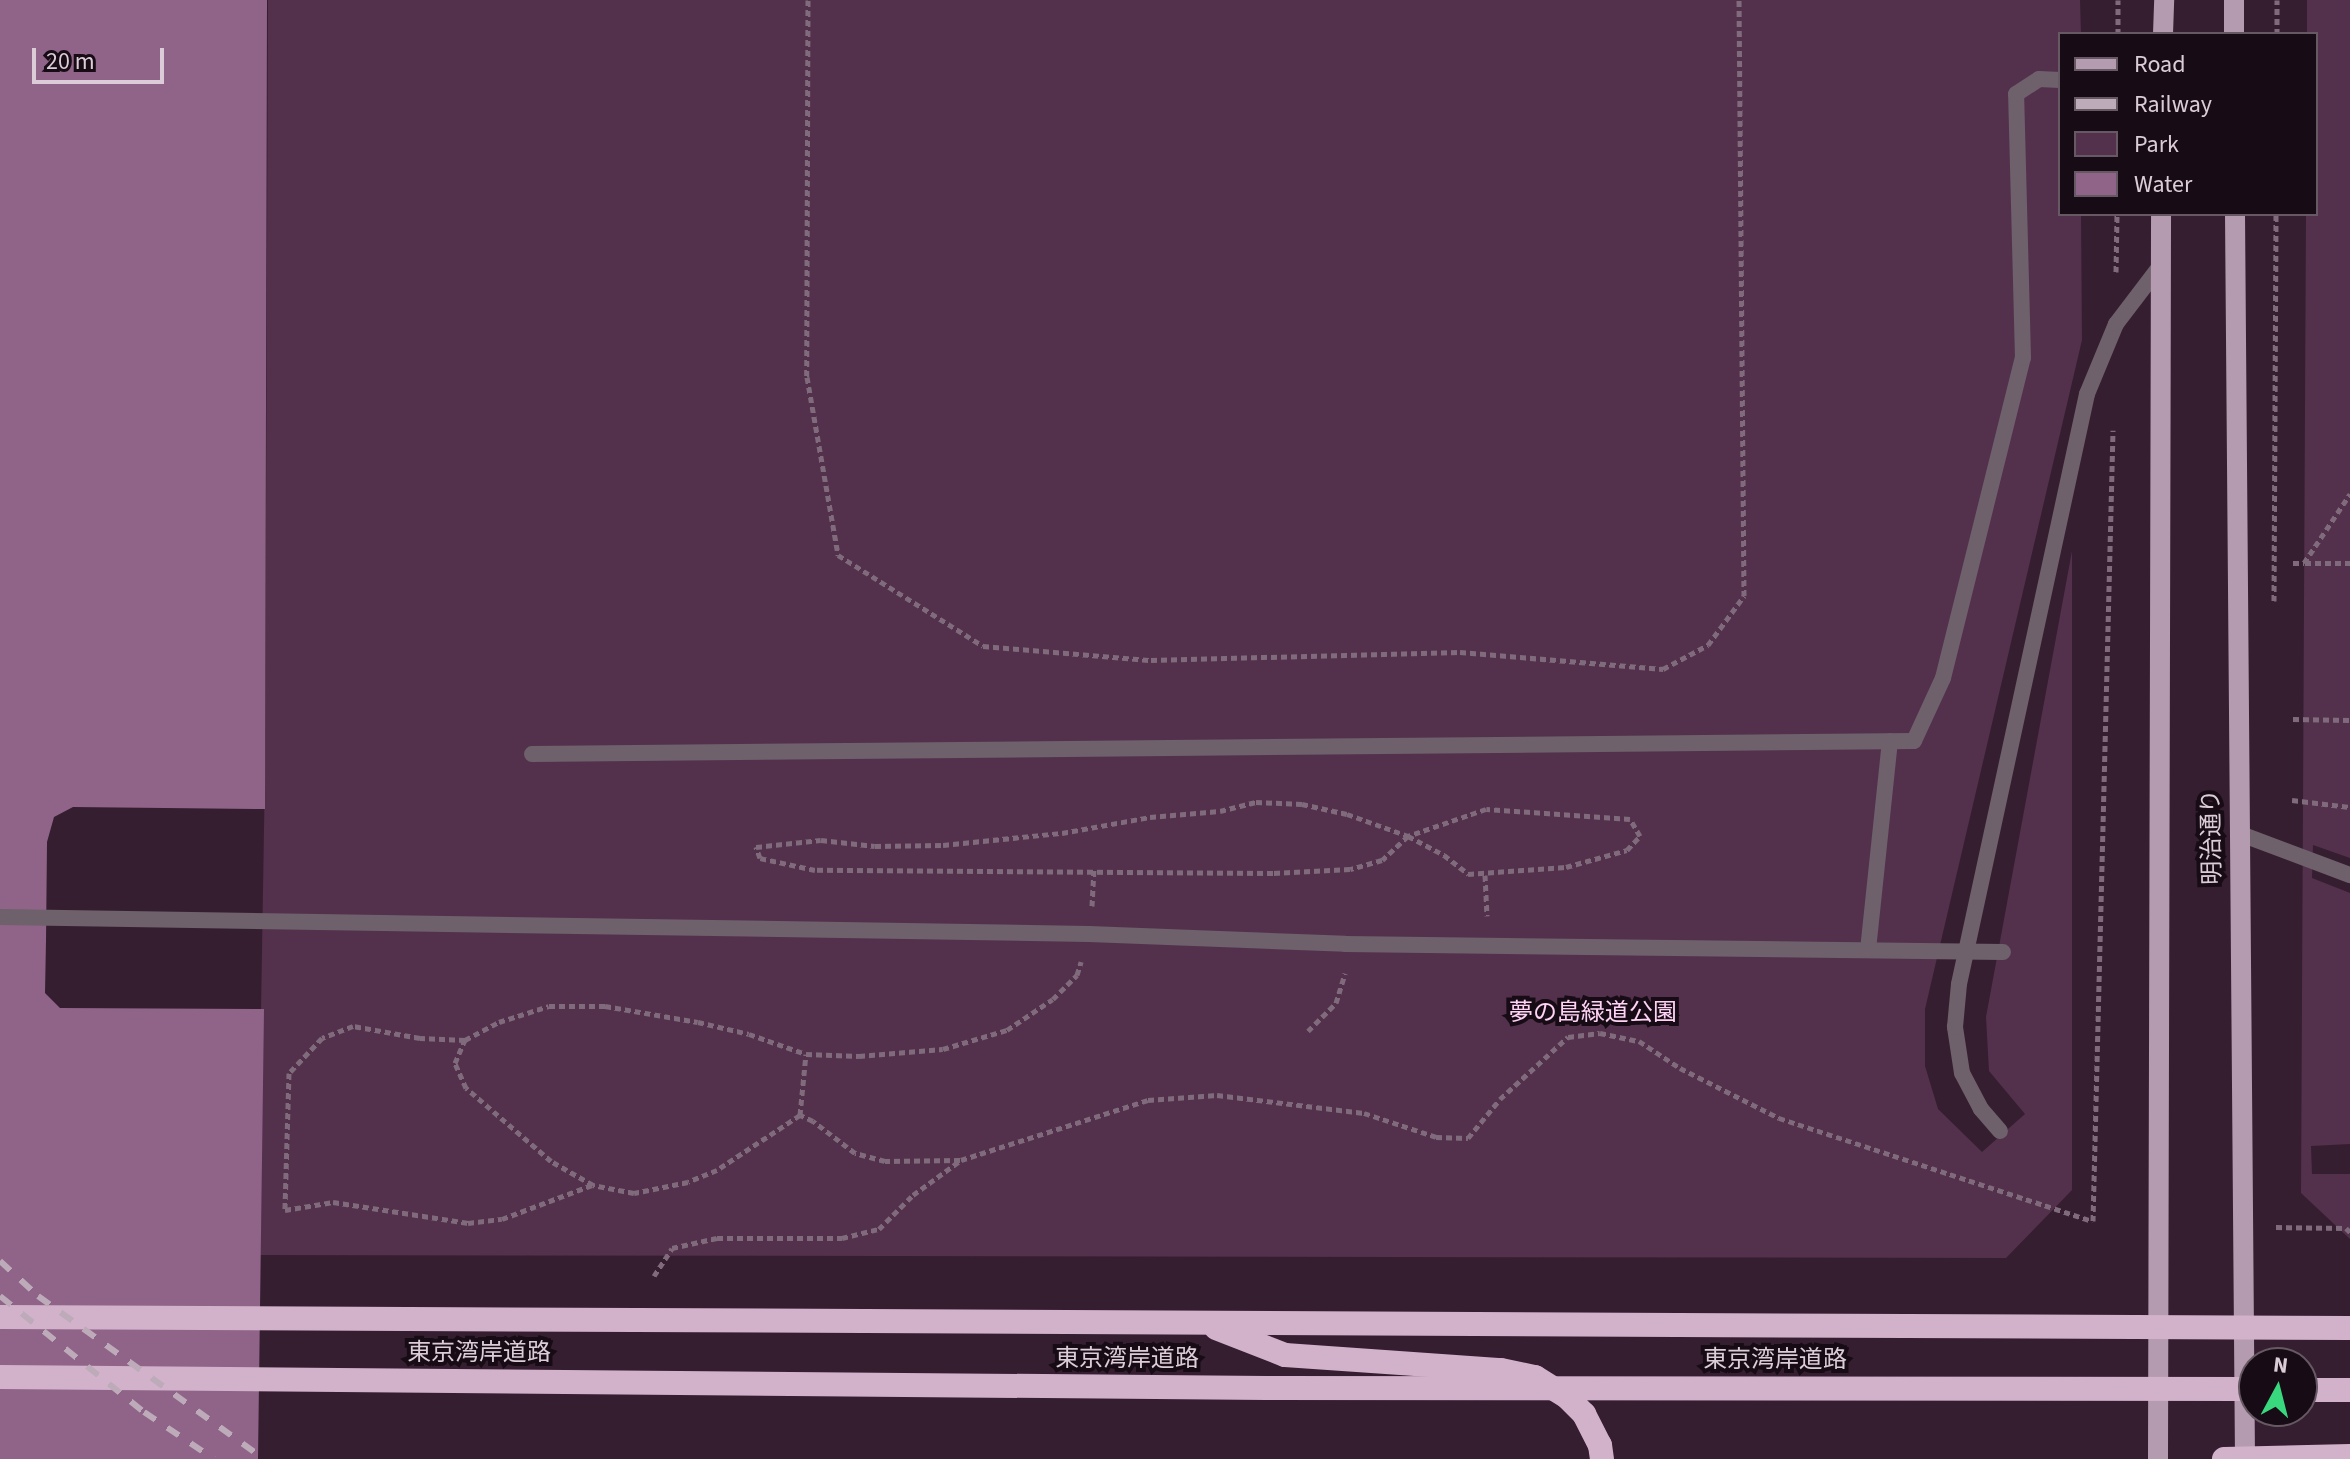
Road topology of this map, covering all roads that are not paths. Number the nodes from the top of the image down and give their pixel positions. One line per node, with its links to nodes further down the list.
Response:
1 (2164, 0): 3 (main road)
2 (2234, 0): 4 (main road)
3 (2163, 32)
4 (2234, 32)
5 (2058, 80): 9 (lane)
6 (2161, 216): 8 (main road)
7 (2235, 216): 11 (main road, 明治通り)
8 (2161, 265): 16 (lane); 19 (main road)
9 (1890, 741): 10 (lane); 14 (lane)
10 (532, 754)
11 (2238, 833): 12 (lane); 20 (main road, 明治通り)
12 (2350, 875)
13 (0, 917): 14 (lane)
14 (1868, 950): 15 (lane)
15 (2003, 952)
16 (2000, 1131)
17 (0, 1317): 18 (highway)
18 (1203, 1323): 19 (highway); 27 (highway)
19 (2158, 1327): 20 (highway); 28 (main road)
20 (2245, 1327): 21 (highway); 30 (main road, 明治通り)
21 (2350, 1328)
22 (0, 1377): 23 (highway, 東京湾岸道路)
23 (2238, 1389)
24 (2318, 1390): 25 (highway)
25 (2350, 1390)
26 (2350, 1456): 29 (highway)
27 (1602, 1459)
28 (2158, 1459)
29 (2224, 1459)
30 (2245, 1459)

